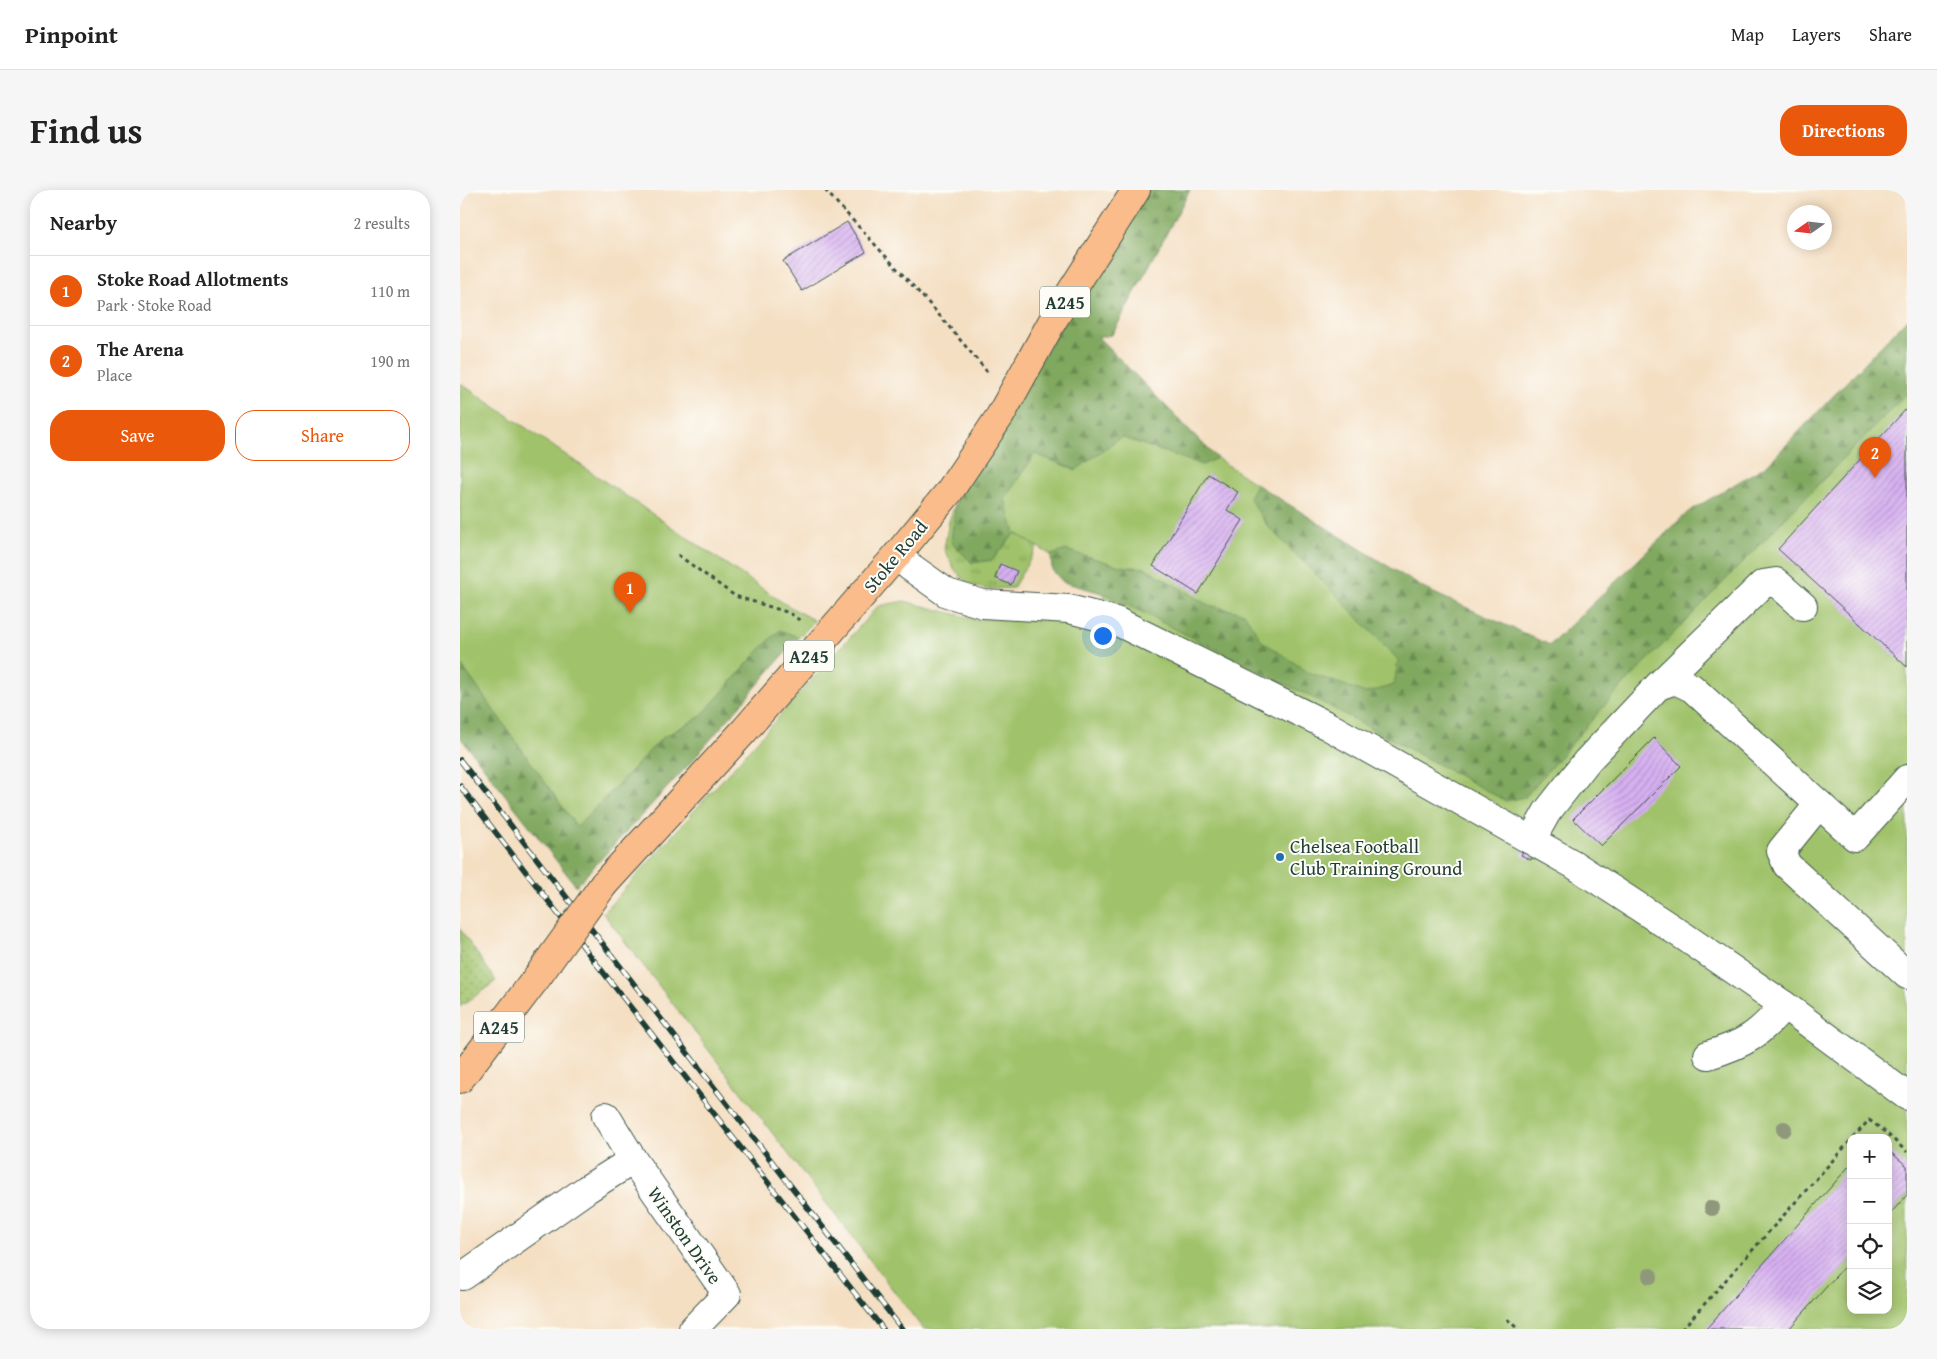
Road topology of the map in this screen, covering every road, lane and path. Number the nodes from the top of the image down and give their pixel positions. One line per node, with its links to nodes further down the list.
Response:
1 (824, 190): 3 (path)
2 (1136, 190): 3 (main road, Stoke Road / A245)
3 (1010, 398): 5 (main road, Stoke Road / A245)
4 (678, 555): 7 (path)
5 (897, 555): 7 (main road, Stoke Road / A245); 11 (street)
6 (1803, 606): 8 (street)
7 (824, 639): 15 (main road, Stoke Road / A245, bridge)
8 (1658, 686): 10 (street); 11 (street)
9 (1907, 779): 10 (street)
10 (1819, 804): 12 (street)
11 (1532, 839): 13 (street)
12 (1907, 975)
13 (1784, 1004): 14 (street); 16 (street)
14 (1708, 1055)
15 (460, 1079)
16 (1907, 1096)
17 (606, 1116): 23 (street, Winston Drive)
18 (1856, 1134): 19 (path)
19 (1887, 1134)
20 (1892, 1138): 22 (path)
21 (1847, 1145): 28 (path)
22 (1907, 1152)
23 (633, 1160): 24 (street); 26 (street, Winston Drive)
24 (463, 1276)
25 (1507, 1319): 27 (path)
26 (693, 1329)
27 (1518, 1329)
28 (1682, 1329)

